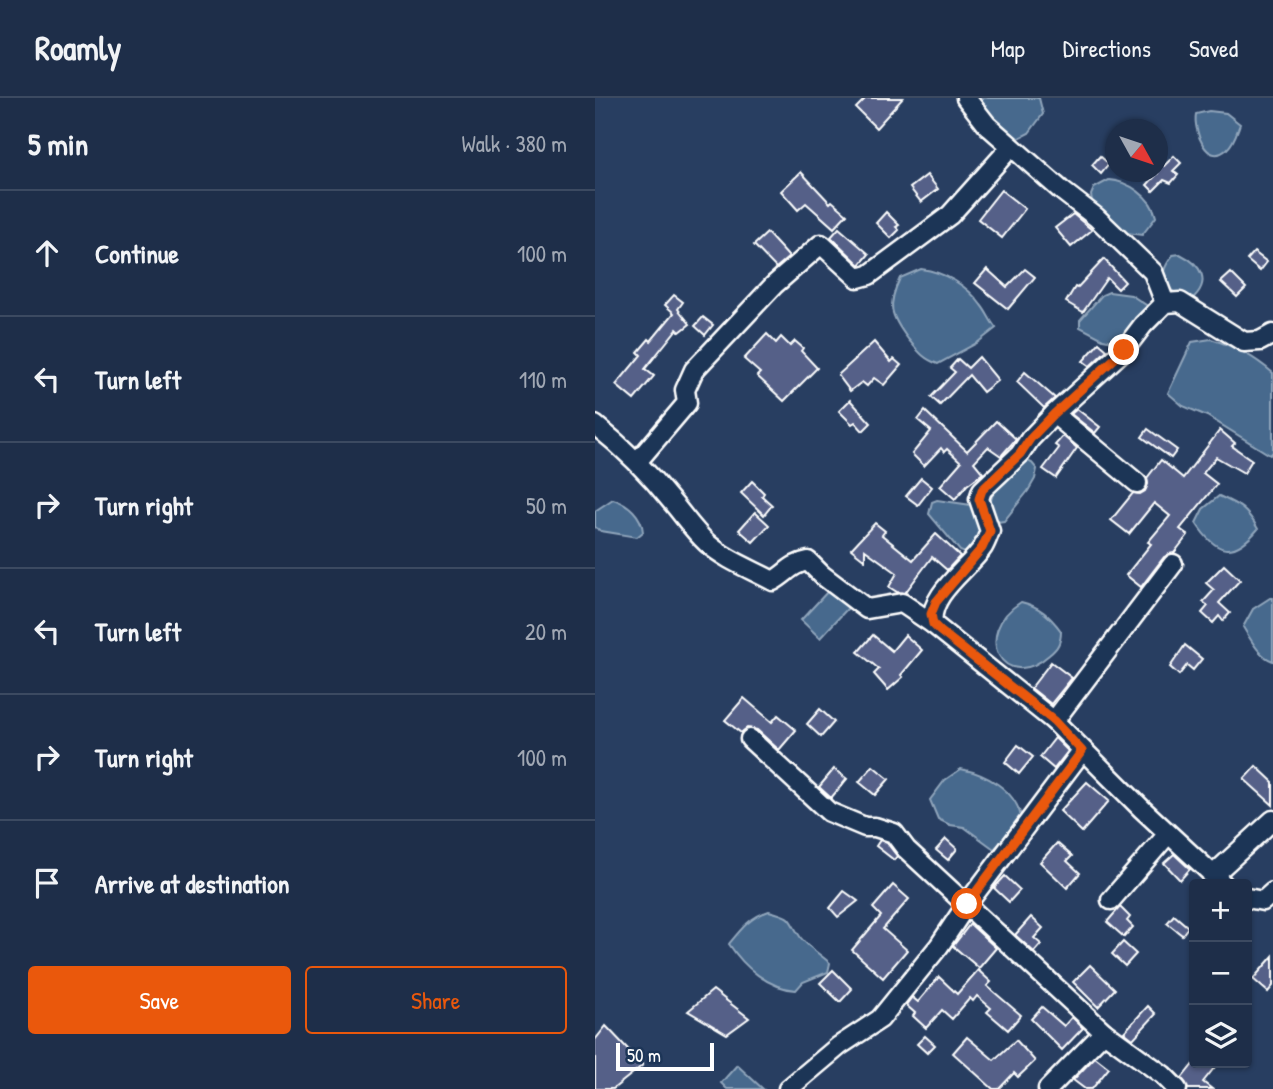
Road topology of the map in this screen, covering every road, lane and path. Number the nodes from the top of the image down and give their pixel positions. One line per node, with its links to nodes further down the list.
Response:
1 (966, 98): 2 (street)
2 (1011, 147): 3 (street); 7 (street)
3 (1165, 303): 4 (street); 5 (street)
4 (1273, 334)
5 (1054, 414): 8 (street); 10 (street)
6 (595, 425): 7 (street)
7 (637, 462): 10 (street)
8 (1137, 483)
9 (1173, 565): 11 (street)
10 (933, 624): 11 (street)
11 (1054, 721): 13 (street)
12 (750, 739): 21 (street)
13 (1082, 751): 15 (street); 21 (street)
14 (1273, 820): 17 (street)
15 (1168, 834): 16 (street); 20 (street)
16 (1217, 879)
17 (1219, 879)
18 (1273, 892): 19 (street)
19 (1252, 899)
20 (1111, 900)
21 (967, 904): 22 (street); 23 (street)
22 (1104, 1032): 24 (street); 25 (street)
23 (788, 1089)
24 (1048, 1089)
25 (1177, 1089)

